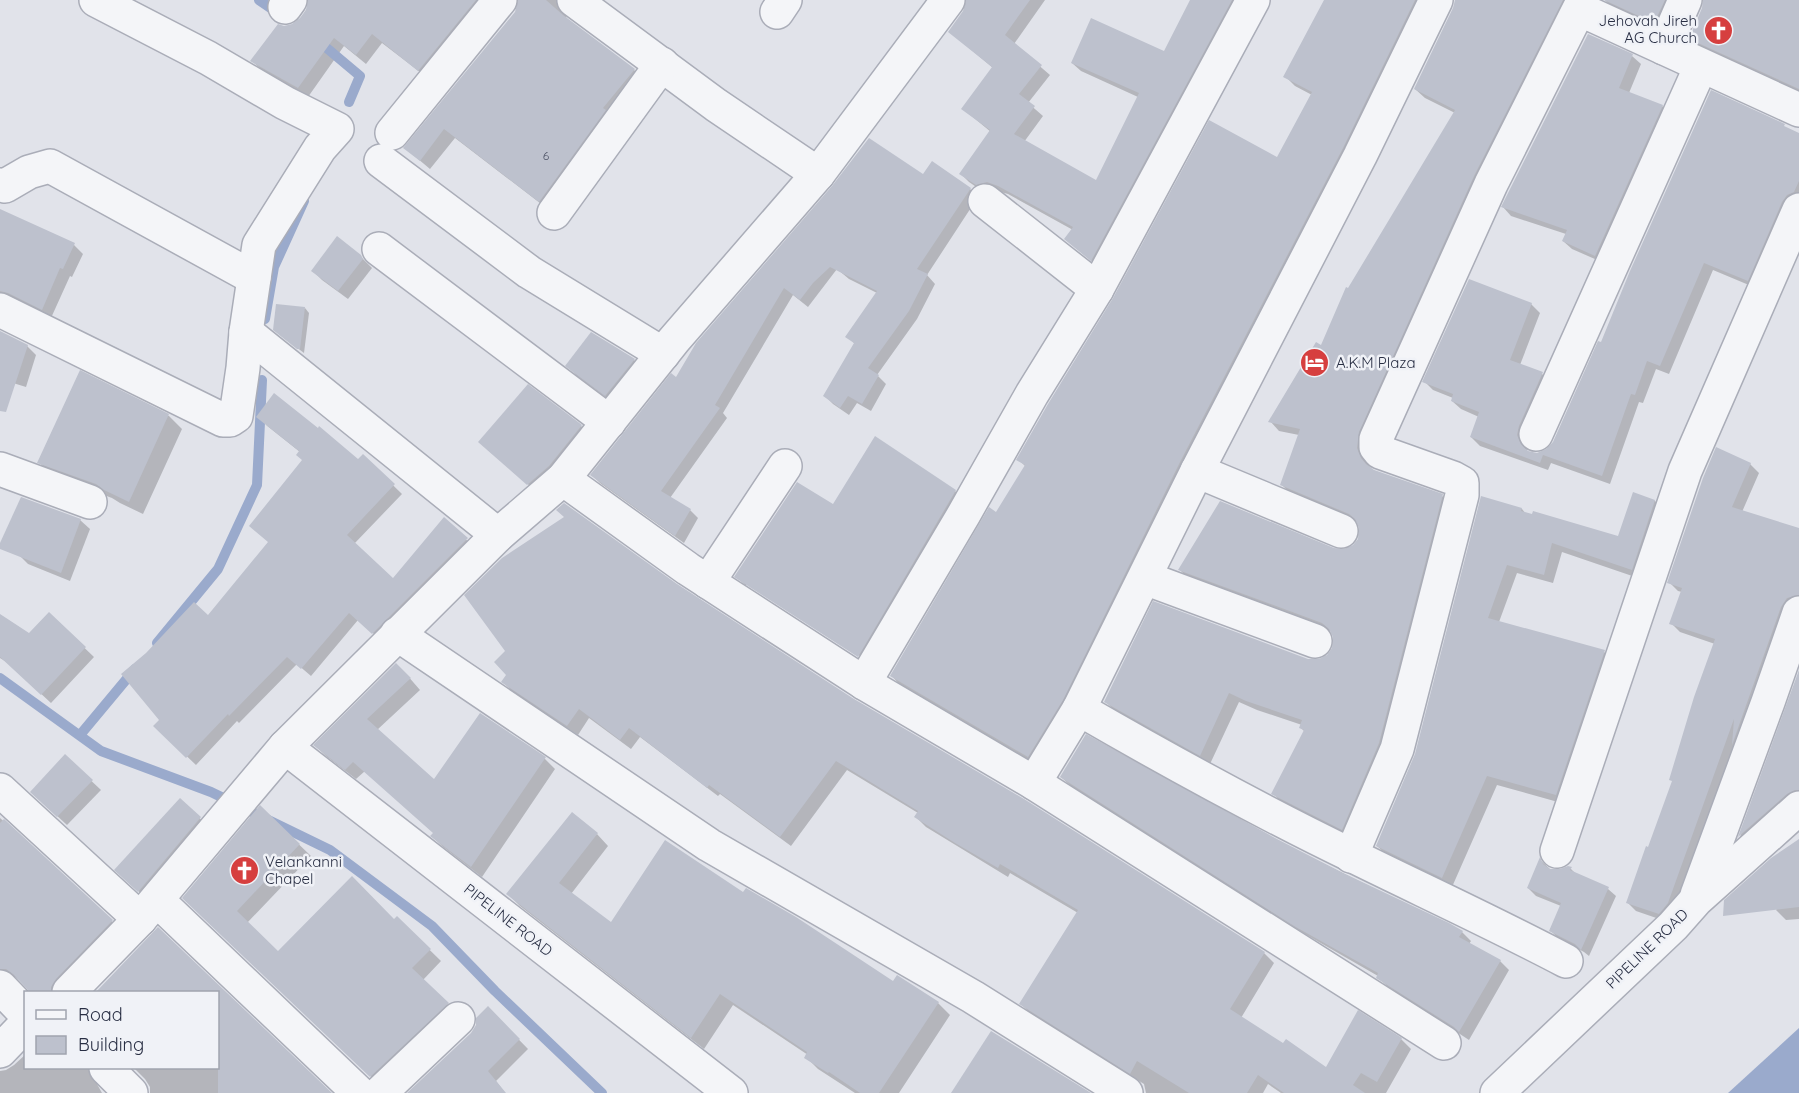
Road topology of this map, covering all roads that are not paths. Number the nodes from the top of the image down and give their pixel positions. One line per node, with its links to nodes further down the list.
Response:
1 (500, 0): 13 (street)
2 (574, 0): 10 (street)
3 (948, 0): 14 (street)
4 (1253, 0): 21 (street)
5 (1436, 0): 29 (street)
6 (1685, 0): 9 (street)
7 (111, 4): 13 (street)
8 (1581, 5): 9 (street); 46 (street)
9 (1664, 48): 11 (street)
10 (662, 64): 14 (street); 18 (street)
11 (1701, 66): 12 (street); 26 (street)
12 (1798, 108)
13 (366, 141): 20 (street); 24 (street)
14 (818, 174): 24 (street)
15 (0, 185): 20 (street)
16 (985, 201): 21 (street)
17 (1799, 210): 45 (street)
18 (554, 213)
19 (379, 249): 25 (street)
20 (254, 278): 23 (street)
21 (1097, 289): 39 (street)
22 (0, 310): 23 (street)
23 (246, 332): 33 (street)
24 (663, 354): 25 (street)
25 (609, 422): 30 (street)
26 (1536, 434)
27 (785, 466): 35 (street)
28 (0, 469): 31 (street)
29 (1197, 471): 32 (street); 34 (street)
30 (563, 479): 33 (street); 35 (street)
31 (90, 501)
32 (1341, 531)
33 (498, 535): 37 (street)
34 (1145, 578): 38 (street); 40 (street)
35 (708, 582): 39 (street)
36 (1799, 613): 47 (street)
37 (397, 634): 41 (street); 62 (street)
38 (1315, 641)
39 (864, 683): 42 (street)
40 (1079, 709): 42 (street); 46 (street)
41 (285, 747): 48 (street); 61 (street, PIPELINE ROAD)
42 (1034, 783): 55 (street)
43 (0, 790): 48 (street)
44 (1799, 808): 47 (street, PIPELINE ROAD)
45 (1557, 850)
46 (1351, 856): 49 (street)
47 (1696, 900): 63 (street, PIPELINE ROAD)
48 (149, 910): 51 (street); 59 (street)
49 (1566, 961)
50 (0, 987): 52 (street)
51 (71, 991)
52 (24, 1012)
53 (458, 1019): 60 (street)
54 (24, 1026): 56 (street)
55 (1444, 1043)
56 (0, 1051)
57 (107, 1069): 58 (street)
58 (131, 1093)
59 (359, 1093)
60 (380, 1093)
61 (731, 1093)
62 (1126, 1093)
63 (1497, 1093)

